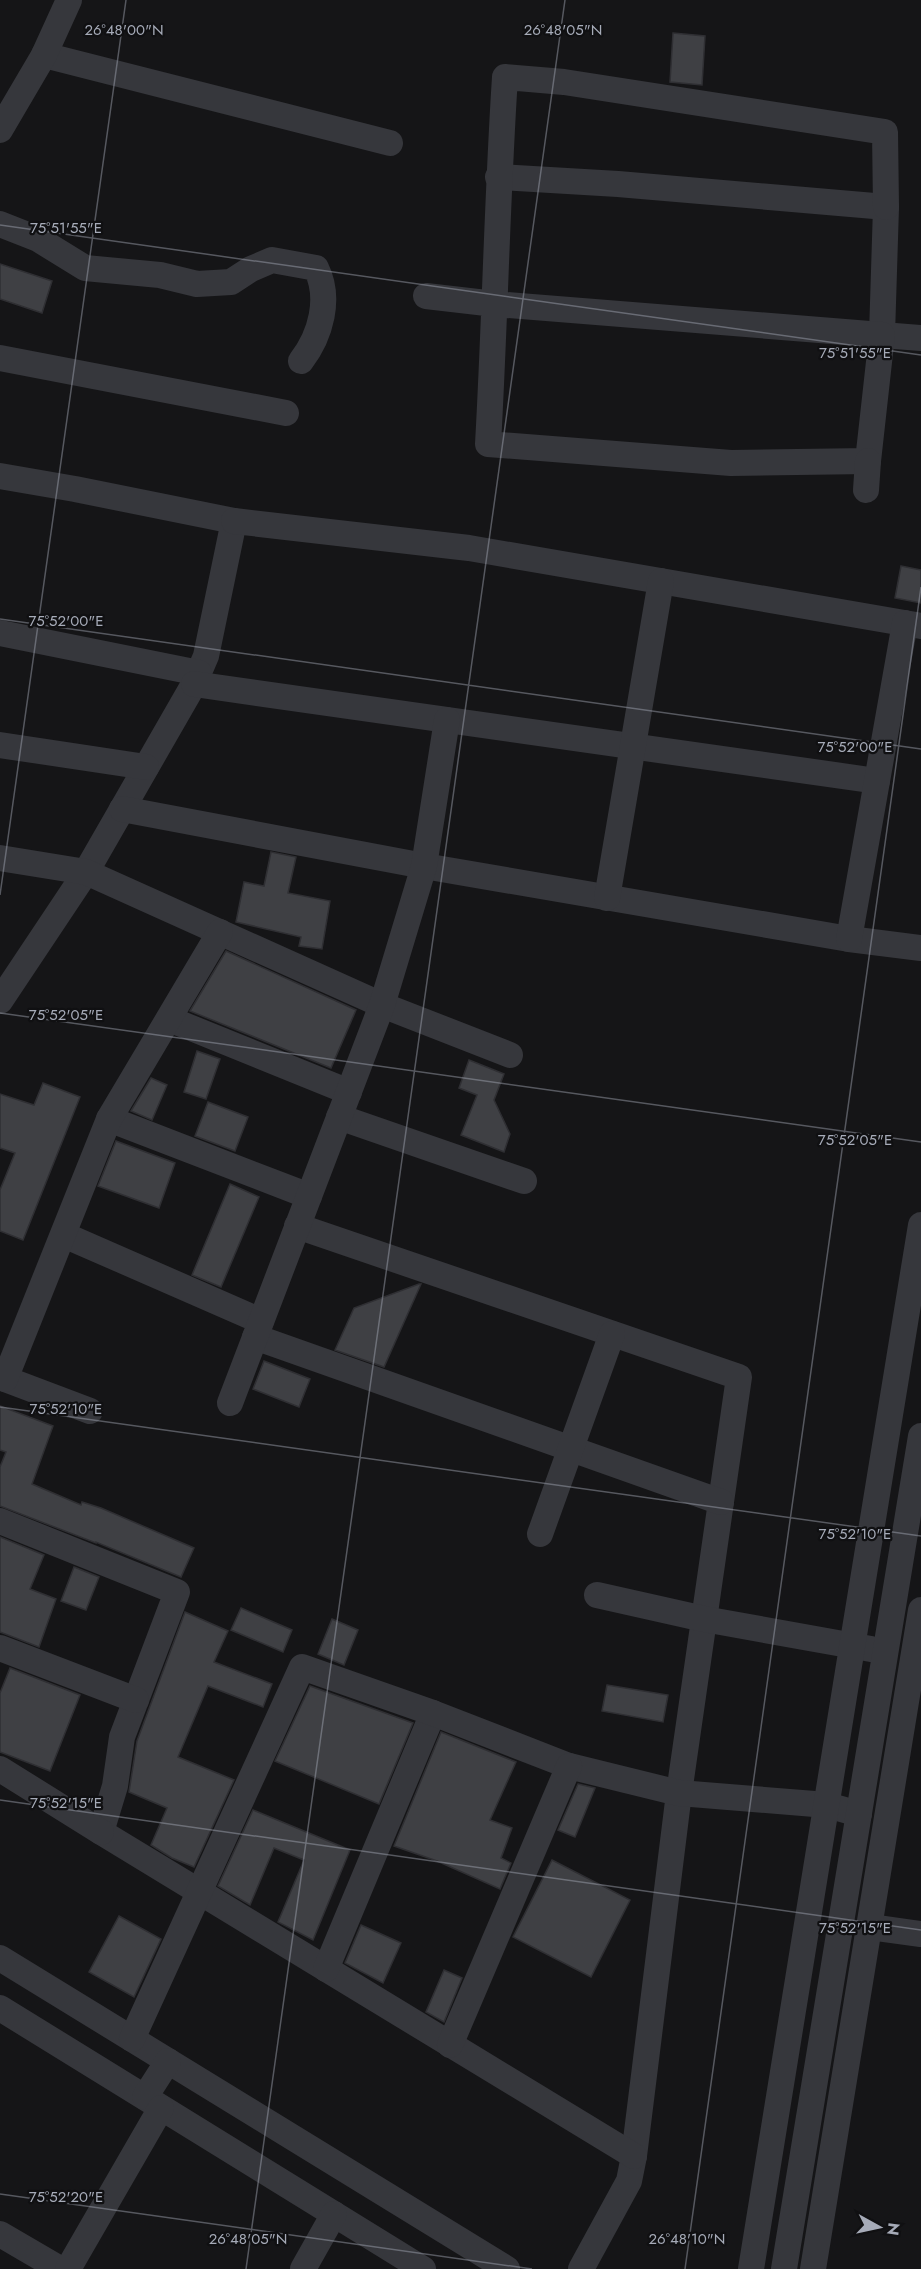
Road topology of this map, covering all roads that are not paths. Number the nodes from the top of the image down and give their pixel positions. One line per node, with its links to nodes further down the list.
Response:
1 (69, 0): 2 (street)
2 (44, 55): 3 (street); 4 (street)
3 (0, 130)
4 (390, 143)
5 (498, 177): 6 (street); 6 (street); 9 (street)
6 (886, 207): 10 (street)
7 (0, 224): 13 (street)
8 (426, 296): 9 (street)
9 (495, 304): 10 (street); 15 (street)
10 (882, 335): 11 (street); 15 (street)
11 (921, 338)
12 (0, 358): 14 (street)
13 (301, 361)
14 (286, 413)
15 (868, 461): 17 (street)
16 (0, 477): 18 (street)
17 (866, 490)
18 (234, 521): 19 (street); 22 (street)
19 (661, 580): 20 (street); 25 (street)
20 (913, 624): 27 (street)
21 (0, 633): 22 (street)
22 (197, 678): 23 (street); 26 (street)
23 (447, 720): 25 (street); 30 (street)
24 (0, 745): 26 (street)
25 (633, 746): 27 (street); 32 (street)
26 (146, 767): 28 (street)
27 (877, 781): 34 (street)
28 (122, 809): 30 (street); 31 (street)
29 (0, 858): 31 (street)
30 (424, 866): 32 (street); 38 (street)
31 (86, 872): 33 (street); 36 (street)
32 (607, 898): 34 (street)
33 (220, 932): 38 (street); 39 (street)
34 (849, 939): 35 (street)
35 (921, 948)
36 (9, 973): 37 (street)
37 (0, 1001)
38 (382, 1005): 40 (street); 41 (street)
39 (169, 1019): 41 (street); 43 (street)
40 (510, 1055)
41 (349, 1092): 42 (street)
42 (339, 1117): 44 (street); 45 (street)
43 (109, 1119): 45 (street); 48 (street)
44 (524, 1181)
45 (309, 1196): 47 (street)
46 (921, 1225): 62 (street)
47 (297, 1226): 49 (street); 50 (street)
48 (63, 1235): 49 (street); 51 (street)
49 (258, 1329): 52 (street); 55 (street)
50 (612, 1334): 55 (street); 56 (street)
51 (3, 1378): 53 (street)
52 (230, 1403)
53 (90, 1411)
54 (921, 1436): 64 (street)
55 (572, 1449): 56 (street); 58 (street)
56 (721, 1502): 61 (street)
57 (0, 1521): 65 (street)
58 (540, 1534)
59 (597, 1595): 61 (street)
60 (921, 1610): 74 (street)
61 (704, 1619): 62 (street); 69 (street)
62 (854, 1646): 64 (street); 70 (street)
63 (0, 1648): 65 (street)
64 (886, 1652): 71 (street)
65 (136, 1700): 72 (street)
66 (433, 1713): 67 (street); 73 (street); 77 (street)
67 (569, 1766): 69 (street); 80 (street)
68 (0, 1769): 72 (street)
69 (679, 1793): 70 (street); 83 (street)
70 (827, 1805): 71 (street); 92 (street)
71 (859, 1814): 93 (street)
72 (101, 1832): 73 (street)
73 (200, 1891): 77 (street); 79 (street)
74 (870, 1927): 75 (street); 94 (street)
75 (921, 1934)
76 (0, 1958): 79 (street)
77 (326, 1969): 80 (street)
78 (0, 2008): 82 (street)
79 (132, 2039): 81 (street)
80 (450, 2045): 83 (street)
81 (168, 2061): 82 (street); 90 (street)
82 (153, 2103): 84 (street); 87 (street)
83 (634, 2156): 91 (street)
84 (334, 2214): 88 (street); 89 (street)
85 (0, 2234): 86 (street)
86 (60, 2269)
87 (68, 2269)
88 (303, 2269)
89 (423, 2269)
90 (507, 2269)
91 (581, 2269)
92 (752, 2269)
93 (784, 2269)
94 (813, 2269)

